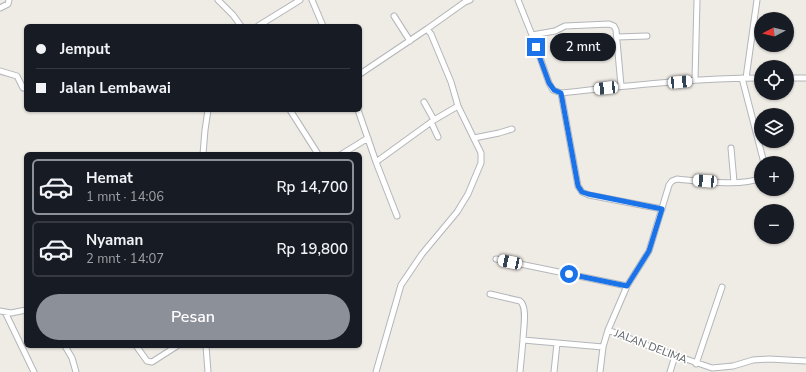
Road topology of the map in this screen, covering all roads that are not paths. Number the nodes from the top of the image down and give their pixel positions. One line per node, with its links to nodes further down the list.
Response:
1 (9, 0): 9 (street)
2 (218, 0): 11 (street)
3 (300, 0): 12 (street)
4 (312, 0): 13 (street)
5 (470, 0): 14 (street)
6 (518, 0): 15 (street)
7 (697, 0): 25 (street)
8 (756, 0): 21 (street)
9 (0, 8)
10 (394, 16): 18 (street)
11 (240, 24)
12 (261, 24)
13 (322, 24)
14 (427, 29): 18 (street); 30 (street)
15 (532, 35): 17 (street); 28 (street)
16 (647, 36): 17 (street)
17 (617, 37): 26 (street)
18 (410, 41): 20 (street)
19 (0, 71): 27 (street)
20 (362, 73)
21 (744, 78): 22 (street); 25 (street); 43 (street)
22 (754, 78)
23 (794, 78): 24 (street)
24 (806, 78)
25 (695, 80): 26 (street)
26 (621, 86): 28 (street)
27 (23, 88)
28 (561, 93): 47 (street)
29 (424, 102): 34 (street)
30 (458, 106): 34 (street); 38 (street)
31 (208, 112): 40 (street)
32 (291, 112): 41 (street)
33 (359, 112): 37 (street)
34 (433, 121): 36 (street); 44 (street)
35 (512, 129): 38 (street)
36 (438, 137)
37 (368, 138): 42 (street); 44 (street)
38 (474, 138): 69 (street)
39 (731, 148): 46 (street)
40 (203, 152)
41 (317, 152)
42 (345, 152)
43 (762, 156)
44 (376, 162): 48 (street)
45 (754, 180): 46 (street)
46 (734, 182): 47 (street)
47 (662, 209): 50 (street)
48 (397, 216)
49 (496, 259): 50 (street)
50 (627, 286): 55 (street)
51 (722, 287): 65 (street)
52 (490, 294): 56 (street)
53 (24, 310): 54 (street)
54 (2, 311): 66 (street)
55 (608, 330): 58 (street, JALAN DELIMA); 63 (street, JALAN DELIMA)
56 (523, 340): 57 (street); 70 (street)
57 (558, 342): 58 (street); 71 (street)
58 (604, 346): 72 (street, JALAN DELIMA)
59 (66, 348): 67 (street)
60 (138, 348): 61 (street)
61 (174, 348)
62 (206, 348): 68 (street)
63 (675, 356): 65 (street, JALAN DELIMA); 73 (street)
64 (806, 361): 65 (street, JALAN DELIMA)
65 (696, 364)
66 (34, 372)
67 (76, 372)
68 (208, 372)
69 (376, 372)
70 (520, 372)
71 (554, 372)
72 (600, 372)
73 (670, 372)

